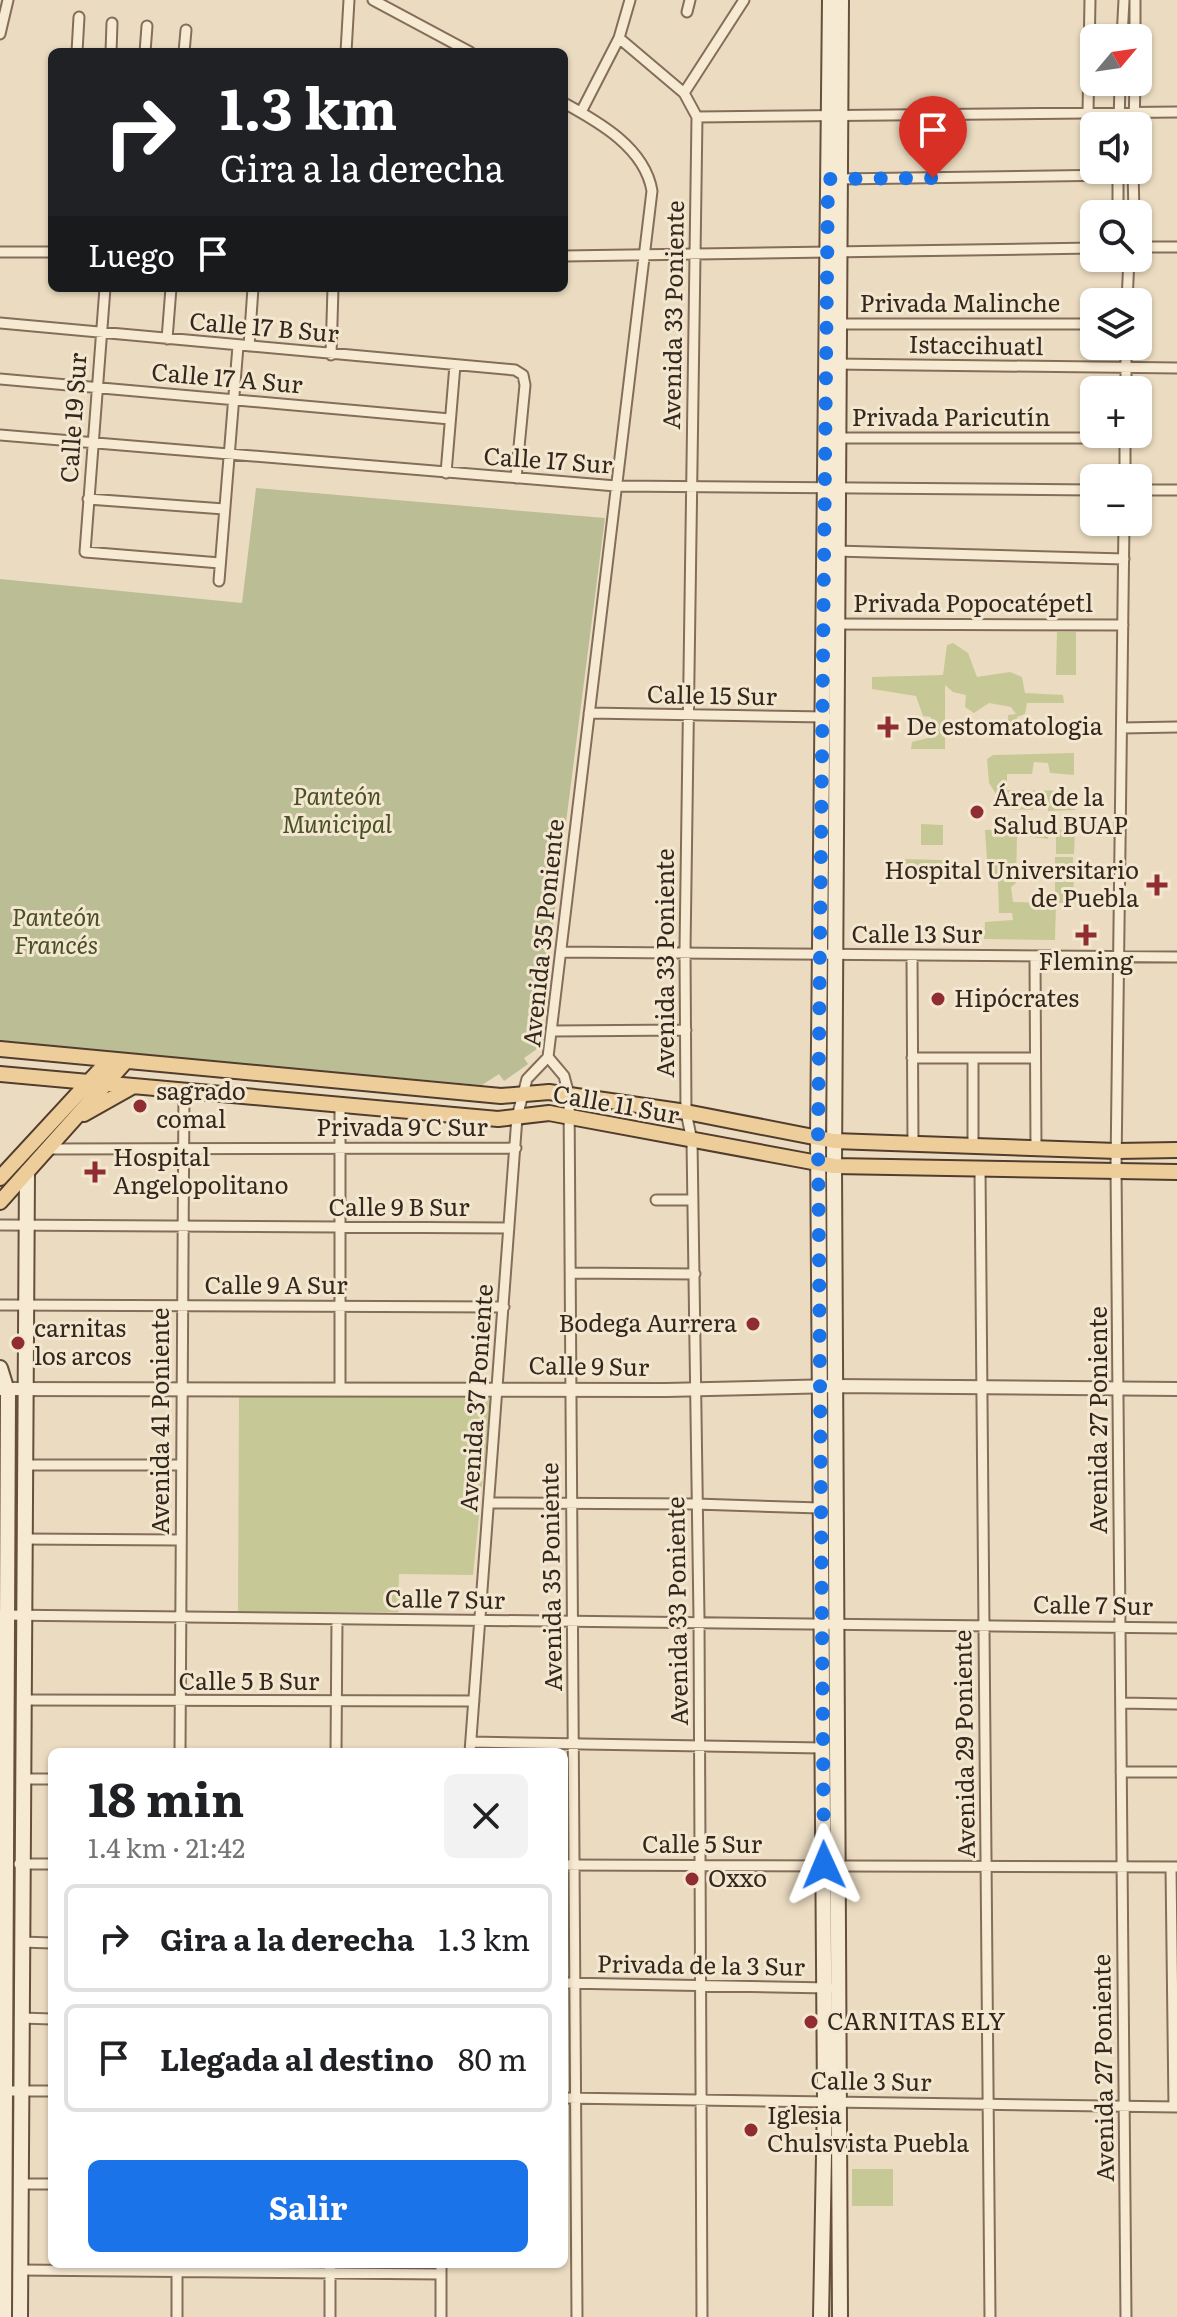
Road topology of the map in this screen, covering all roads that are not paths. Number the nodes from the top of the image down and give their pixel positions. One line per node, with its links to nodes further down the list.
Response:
1 (8, 0): 19 (street)
2 (349, 0): 25 (street)
3 (373, 0): 26 (street)
4 (630, 0): 20 (street)
5 (690, 0): 12 (street)
6 (744, 0): 27 (street)
7 (830, 0): 35 (main road)
8 (841, 0): 35 (main road)
9 (1090, 0): 30 (street)
10 (1124, 0): 15 (street)
11 (1135, 0): 16 (street)
12 (687, 12)
13 (79, 17): 21 (street)
14 (112, 23): 22 (street)
15 (1123, 24)
16 (1135, 24)
17 (147, 26): 23 (street)
18 (186, 30): 24 (street)
19 (0, 34)
20 (619, 38): 27 (street); 29 (street)
21 (77, 48)
22 (111, 48)
23 (145, 48)
24 (184, 48)
25 (346, 48)
26 (463, 48)
27 (684, 93): 34 (street, Avenida 33 Poniente)
28 (568, 105): 29 (street, Avenida 35 Poniente)
29 (581, 112): 43 (street, Avenida 35 Poniente)
30 (1088, 112)
31 (1177, 112): 33 (street)
32 (1080, 113): 35 (street)
33 (1152, 113)
34 (697, 117): 35 (street); 45 (street, Avenida 33 Poniente)
35 (835, 118): 37 (main road)
36 (1080, 174): 37 (street)
37 (834, 179): 44 (main road)
38 (1152, 247): 39 (street)
39 (1177, 247)
40 (1080, 248): 44 (street)
41 (0, 252): 42 (street)
42 (48, 252)
43 (644, 253): 45 (street); 46 (street); 75 (street, Avenida 35 Poniente)
44 (834, 253): 45 (street); 52 (main road)
45 (694, 254): 76 (street, Avenida 33 Poniente)
46 (568, 256)
47 (105, 292): 54 (street, Calle 19 Sur)
48 (171, 292): 55 (street)
49 (252, 292): 56 (street)
50 (333, 292): 57 (street)
51 (0, 323): 54 (street, Calle 17 B Sur)
52 (833, 323): 53 (street, Privada Malinche); 59 (main road)
53 (1080, 324)
54 (101, 333): 55 (street, Calle 17 B Sur); 65 (street, Calle 19 Sur)
55 (167, 339): 56 (street, Calle 17 B Sur)
56 (244, 346): 57 (street, Calle 17 B Sur); 66 (street)
57 (331, 355): 60 (street, Calle 17 B Sur)
58 (1126, 360): 62 (street)
59 (833, 364): 62 (street, Istaccihuatl); 70 (main road)
60 (455, 365): 67 (street); 74 (street, Calle 17 B Sur)
61 (1177, 368): 62 (street, Istaccihuatl)
62 (1126, 369): 63 (street)
63 (1126, 376)
64 (0, 379): 65 (street, Calle 17 A Sur)
65 (96, 386): 66 (street, Calle 17 A Sur); 71 (street, Calle 19 Sur)
66 (233, 399): 67 (street, Calle 17 A Sur); 72 (street)
67 (450, 419): 73 (street)
68 (0, 435): 71 (street, Calle 17 Sur)
69 (1080, 436): 70 (street, Privada Paricutín)
70 (832, 438): 77 (main road)
71 (91, 442): 72 (street, Calle 17 Sur); 81 (street, Calle 19 Sur)
72 (228, 454): 73 (street, Calle 17 Sur); 82 (street)
73 (446, 473): 74 (street, Calle 17 Sur)
74 (516, 478): 75 (street, Calle 17 Sur)
75 (616, 486): 76 (street, Calle 17 Sur); 90 (street, Avenida 35 Poniente)
76 (693, 488): 77 (street, Calle 17 Sur); 91 (street, Avenida 33 Poniente)
77 (831, 490): 78 (street, Calle 17 Sur); 84 (main road)
78 (1080, 490)
79 (1152, 490): 80 (street)
80 (1177, 490)
81 (88, 499): 82 (street); 86 (street, Calle 19 Sur)
82 (224, 509): 86 (street)
83 (1124, 536): 85 (street, Avenida 27 Poniente)
84 (831, 551): 85 (street); 88 (main road)
85 (1124, 559): 89 (street, Avenida 27 Poniente)
86 (220, 563): 87 (street)
87 (219, 581)
88 (829, 624): 89 (street, Privada Popocatépetl); 92 (main road)
89 (1123, 625): 94 (street, Avenida 27 Poniente)
90 (589, 713): 91 (street, Calle 15 Sur); 96 (street, Avenida 35 Poniente)
91 (688, 716): 92 (street, Calle 15 Sur); 95 (street, Avenida 33 Poniente)
92 (827, 717): 97 (main road)
93 (1177, 727): 94 (street)
94 (1122, 728): 100 (street, Avenida 27 Poniente)
95 (685, 950): 96 (street, Calle 13 Sur); 97 (street, Calle 13 Sur); 102 (street, Avenida 33 Poniente)
96 (561, 952): 103 (street, Avenida 35 Poniente)
97 (827, 954): 98 (street, Calle 13 Sur); 123 (main road); 125 (main road)
98 (912, 955): 99 (street, Calle 13 Sur); 106 (street)
99 (1035, 956): 100 (street, Calle 13 Sur); 108 (street)
100 (1119, 957): 101 (street, Calle 13 Sur); 134 (street, Avenida 27 Poniente)
101 (1177, 957)
102 (686, 1030): 103 (street); 119 (street, Avenida 33 Poniente)
103 (553, 1031): 105 (street, Avenida 35 Poniente)
104 (0, 1049): 109 (main road, Calle 11 Sur)
105 (548, 1057): 116 (street, Avenida 37 Poniente); 117 (street, Avenida 35 Poniente)
106 (912, 1058): 107 (street); 126 (street)
107 (973, 1058): 108 (street); 127 (street)
108 (1035, 1058): 129 (street)
109 (109, 1060): 110 (main road, Calle 11 Sur); 112 (main road)
110 (126, 1061): 113 (main road); 116 (main road, Calle 11 Sur)
111 (0, 1074): 112 (main road, Calle 11 Sur)
112 (88, 1082): 113 (main road, Calle 11 Sur); 141 (main road)
113 (106, 1084): 114 (main road, Calle 11 Sur); 121 (main road)
114 (134, 1086): 115 (main road, Calle 11 Sur); 121 (main road)
115 (184, 1090): 118 (main road, Calle 11 Sur); 131 (street, Avenida 41 Poniente)
116 (520, 1095): 117 (main road, Calle 11 Sur); 120 (street, Avenida 37 Poniente)
117 (569, 1095): 119 (main road, Calle 11 Sur); 122 (street, Avenida 35 Poniente)
118 (340, 1105): 120 (main road, Calle 11 Sur); 132 (street)
119 (686, 1112): 123 (main road, Calle 11 Sur); 124 (street, Avenida 33 Poniente)
120 (517, 1117): 122 (main road, Calle 11 Sur); 128 (street, Avenida 37 Poniente)
121 (73, 1120): 130 (main road)
122 (569, 1123): 124 (main road, Calle 11 Sur); 150 (street, Avenida 35 Poniente)
123 (818, 1138): 125 (main road, Calle 11 Sur); 135 (main road)
124 (692, 1141): 135 (main road, Calle 11 Sur); 143 (street, Avenida 33 Poniente)
125 (834, 1141): 126 (main road, Calle 11 Sur); 136 (main road)
126 (913, 1144): 127 (main road, Calle 11 Sur)
127 (973, 1146): 129 (main road, Calle 11 Sur)
128 (516, 1148): 132 (street, Privada 9 C Sur); 149 (street, Avenida 37 Poniente)
129 (1036, 1148): 134 (main road, Calle 11 Sur)
130 (48, 1149): 131 (street, Privada 9 C Sur); 138 (main road)
131 (184, 1149): 132 (street, Privada 9 C Sur); 147 (street, Avenida 41 Poniente)
132 (340, 1149): 148 (street)
133 (1177, 1150): 134 (main road, Calle 11 Sur)
134 (1117, 1151): 140 (street, Avenida 27 Poniente)
135 (818, 1163): 136 (main road, Calle 11 Sur); 158 (main road)
136 (834, 1166): 137 (main road, Calle 11 Sur); 158 (main road)
137 (980, 1170): 140 (main road, Calle 11 Sur); 160 (street, Avenida 29 Poniente)
138 (27, 1172): 144 (main road); 146 (main road)
139 (1177, 1172): 140 (main road, Calle 11 Sur)
140 (1116, 1174): 165 (street, Avenida 27 Poniente)
141 (0, 1178)
142 (656, 1200): 143 (street)
143 (693, 1200): 151 (street, Avenida 33 Poniente)
144 (0, 1202)
145 (0, 1225): 146 (street, Calle 9 B Sur)
146 (27, 1226): 147 (street, Calle 9 B Sur); 153 (main road)
147 (183, 1228): 148 (street, Calle 9 B Sur); 154 (street, Avenida 41 Poniente)
148 (339, 1228): 149 (street, Calle 9 B Sur); 155 (street)
149 (509, 1228): 156 (street, Avenida 37 Poniente)
150 (571, 1273): 151 (street); 164 (street, Avenida 35 Poniente)
151 (695, 1274): 168 (street, Avenida 33 Poniente)
152 (0, 1305): 153 (street, Calle 9 A Sur)
153 (27, 1305): 154 (street, Calle 9 A Sur); 162 (main road)
154 (182, 1306): 155 (street, Calle 9 A Sur); 163 (street, Avenida 41 Poniente)
155 (340, 1306): 156 (street, Calle 9 A Sur); 167 (street)
156 (504, 1307): 159 (street, Avenida 37 Poniente)
157 (0, 1368): 161 (main road)
158 (827, 1386): 160 (street, Calle 9 Sur); 168 (street, Calle 9 Sur); 175 (main road); 186 (main road)
159 (498, 1387): 164 (street, Calle 9 Sur); 167 (street, Calle 9 Sur); 172 (street, Avenida 37 Poniente)
160 (982, 1388): 165 (street, Calle 9 Sur); 187 (street, Avenida 29 Poniente)
161 (4, 1389): 162 (street, Calle 9 Sur); 169 (main road)
162 (25, 1389): 163 (street, Calle 9 Sur); 170 (main road)
163 (181, 1389): 167 (street, Calle 9 Sur); 171 (street, Avenida 41 Poniente)
164 (571, 1389): 168 (street, Calle 9 Sur); 173 (street, Avenida 35 Poniente)
165 (1119, 1389): 166 (street, Calle 9 Sur); 188 (street, Avenida 27 Poniente)
166 (1177, 1389)
167 (340, 1390)
168 (697, 1390): 174 (street, Avenida 33 Poniente)
169 (4, 1465): 176 (main road)
170 (24, 1465): 171 (street); 177 (main road)
171 (179, 1465): 178 (street, Avenida 41 Poniente)
172 (489, 1503): 173 (street); 183 (street, Avenida 37 Poniente)
173 (571, 1503): 174 (street); 184 (street, Avenida 35 Poniente)
174 (696, 1504): 175 (street); 185 (street, Avenida 33 Poniente)
175 (820, 1508): 186 (main road)
176 (3, 1539): 179 (main road)
177 (23, 1539): 178 (street); 180 (main road)
178 (180, 1540): 181 (street, Avenida 41 Poniente)
179 (2, 1616): 180 (street, Calle 7 Sur); 190 (main road)
180 (23, 1616): 181 (street, Calle 7 Sur); 191 (main road)
181 (181, 1617): 182 (street, Calle 7 Sur); 193 (street, Avenida 41 Poniente)
182 (337, 1619): 183 (street, Calle 7 Sur); 194 (street)
183 (480, 1620): 184 (street, Calle 7 Sur); 192 (street, Avenida 37 Poniente)
184 (573, 1622): 185 (street, Calle 7 Sur); 197 (street, Avenida 35 Poniente)
185 (699, 1622): 186 (street, Calle 7 Sur); 199 (street, Avenida 33 Poniente)
186 (828, 1622): 187 (street, Calle 7 Sur); 202 (main road); 212 (main road)
187 (984, 1623): 188 (street, Calle 7 Sur); 213 (street, Avenida 29 Poniente)
188 (1120, 1627): 189 (street, Calle 7 Sur); 195 (street, Avenida 27 Poniente)
189 (1177, 1628)
190 (3, 1700): 205 (main road)
191 (23, 1700): 193 (street, Calle 5 B Sur); 206 (main road)
192 (474, 1701): 194 (street, Calle 5 B Sur); 198 (street, Avenida 37 Poniente)
193 (179, 1702): 194 (street, Calle 5 B Sur); 200 (street, Avenida 41 Poniente)
194 (336, 1702): 201 (street)
195 (1121, 1703): 196 (street); 203 (street, Avenida 27 Poniente)
196 (1177, 1704)
197 (573, 1745): 198 (street); 199 (street); 215 (street, Avenida 35 Poniente)
198 (471, 1747)
199 (700, 1747): 202 (street); 211 (street, Avenida 33 Poniente)
200 (180, 1748)
201 (336, 1748)
202 (822, 1748): 212 (main road)
203 (1121, 1772): 204 (street); 214 (street, Avenida 27 Poniente)
204 (1177, 1772)
205 (3, 1779): 208 (main road)
206 (25, 1779): 207 (street); 209 (main road)
207 (48, 1779)
208 (3, 1864): 209 (street); 218 (main road)
209 (22, 1864): 210 (street); 217 (main road)
210 (48, 1864)
211 (700, 1865): 212 (street, Calle 5 Sur); 215 (street, Calle 5 Sur); 221 (street, Avenida 33 Poniente)
212 (830, 1865): 213 (street, Calle 5 Sur); 222 (main road)
213 (987, 1865): 214 (street, Calle 5 Sur); 233 (street, Avenida 29 Poniente)
214 (1123, 1865): 216 (street, Calle 5 Sur); 234 (street, Avenida 27 Poniente)
215 (569, 1866): 220 (street, Avenida 35 Poniente)
216 (1174, 1867): 235 (street)
217 (21, 1942): 219 (street); 224 (main road)
218 (2, 1943): 223 (main road)
219 (48, 1943)
220 (569, 1984): 221 (street, Privada de la 3 Sur); 230 (street, Avenida 35 Poniente)
221 (701, 1985): 222 (street, Privada de la 3 Sur); 231 (street, Avenida 33 Poniente)
222 (831, 1988): 232 (main road)
223 (2, 2018): 227 (main road)
224 (21, 2018): 225 (street); 226 (main road)
225 (48, 2019)
226 (22, 2090): 227 (street); 228 (street); 237 (main road)
227 (2, 2091): 236 (main road)
228 (48, 2091)
229 (568, 2098): 230 (street, Calle 3 Sur)
230 (576, 2098): 231 (street, Calle 3 Sur); 248 (street, Avenida 35 Poniente)
231 (701, 2100): 232 (street, Calle 3 Sur); 249 (street, Avenida 33 Poniente)
232 (832, 2101): 233 (street, Calle 3 Sur); 250 (main road); 251 (main road)
233 (990, 2103): 234 (street, Calle 3 Sur); 252 (street, Avenida 29 Poniente)
234 (1124, 2107): 235 (street, Calle 3 Sur); 253 (street, Avenida 27 Poniente)
235 (1175, 2107)
236 (2, 2183): 242 (main road)
237 (21, 2184): 238 (street); 242 (main road)
238 (48, 2184)
239 (177, 2268): 240 (street); 242 (street); 245 (street)
240 (330, 2268): 241 (street); 246 (street)
241 (441, 2269): 247 (street)
242 (8, 2270): 243 (main road); 244 (main road)
243 (4, 2317)
244 (20, 2317)
245 (177, 2317)
246 (330, 2317)
247 (441, 2317)
248 (577, 2317)
249 (702, 2317)
250 (821, 2317)
251 (840, 2317)
252 (990, 2317)
253 (1126, 2317)

